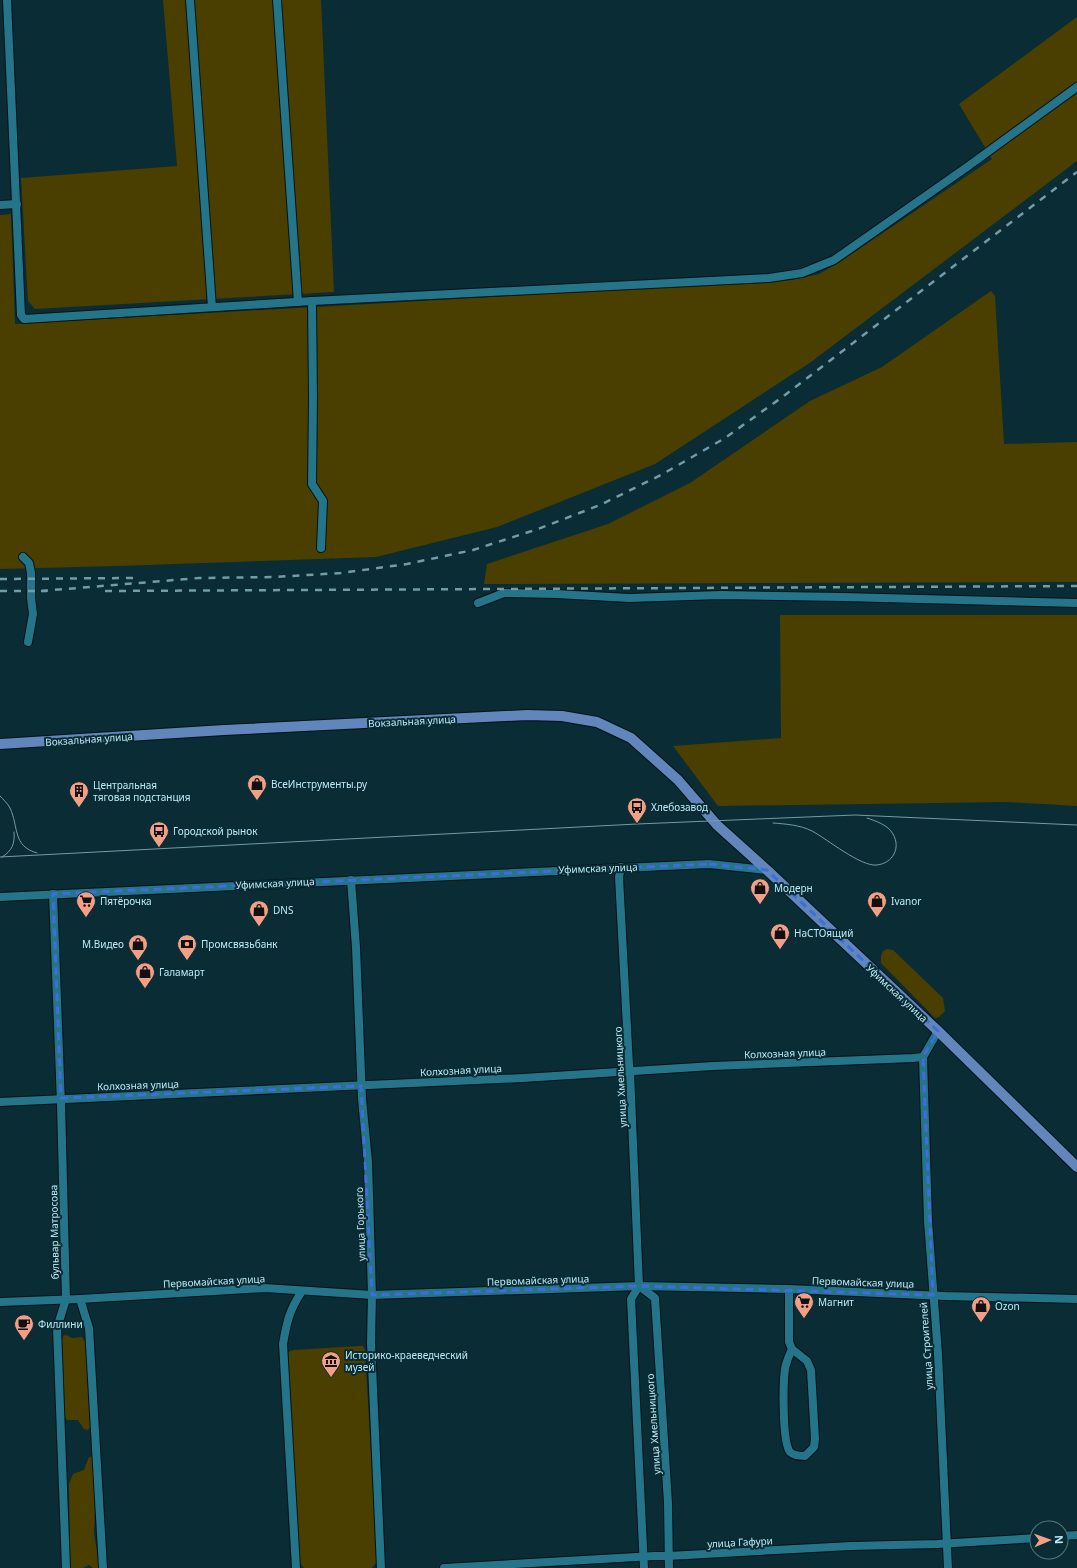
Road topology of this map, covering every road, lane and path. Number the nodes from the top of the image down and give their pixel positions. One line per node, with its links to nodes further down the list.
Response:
1 (7, 0): 5 (street)
2 (190, 0): 9 (street)
3 (277, 0): 8 (street)
4 (1077, 87): 7 (street)
5 (17, 204): 6 (street); 9 (street)
6 (0, 205)
7 (312, 301): 8 (street); 10 (street)
8 (298, 302): 9 (street)
9 (212, 307)
10 (321, 548)
11 (23, 558): 14 (street)
12 (478, 603): 13 (street)
13 (1077, 603)
14 (28, 642)
15 (0, 744): 17 (main road, Вокзальная улица)
16 (621, 867): 17 (street, Уфимская улица); 18 (street, Уфимская улица); 23 (street, улица Хмельницкого)
17 (767, 870): 21 (main road, Уфимская улица)
18 (352, 880): 19 (street, Уфимская улица); 24 (street, улица Горького)
19 (53, 894): 20 (street, Уфимская улица); 25 (street, бульвар Матросова)
20 (0, 897)
21 (938, 1031): 22 (street); 27 (main road, Уфимская улица)
22 (923, 1057): 23 (street, Колхозная улица); 32 (street, улица Строителей)
23 (630, 1072): 24 (street, Колхозная улица); 28 (street, улица Хмельницкого)
24 (361, 1085): 25 (street, Колхозная улица); 31 (street, улица Горького)
25 (61, 1098): 26 (street, Колхозная улица); 33 (street, бульвар Матросова)
26 (0, 1102)
27 (1077, 1167)
28 (639, 1286): 29 (street, Первомайская улица); 31 (street, Первомайская улица); 40 (street, улица Хмельницкого); 41 (street, улица Хмельницкого)
29 (789, 1289): 32 (street, Первомайская улица); 37 (street)
30 (302, 1291): 31 (street, Первомайская улица); 34 (street, Первомайская улица); 44 (street)
31 (372, 1295): 45 (street, улица Горького)
32 (933, 1295): 35 (street, Первомайская улица); 39 (street, улица Строителей)
33 (66, 1299): 34 (street, Первомайская улица); 36 (street, Первомайская улица); 42 (street, бульвар Матросова)
34 (80, 1299): 43 (street)
35 (1077, 1299)
36 (0, 1302)
37 (792, 1349): 37 (street)
38 (1029, 1538): 39 (street, улица Гафури)
39 (946, 1543): 41 (street, улица Гафури); 49 (street, улица Строителей)
40 (643, 1556): 41 (street, улица Гафури); 46 (street, улица Гафури); 47 (street, улица Хмельницкого)
41 (668, 1556): 48 (street, улица Хмельницкого)
42 (66, 1568)
43 (103, 1568)
44 (296, 1568)
45 (381, 1568)
46 (444, 1568)
47 (644, 1568)
48 (669, 1568)
49 (948, 1568)

